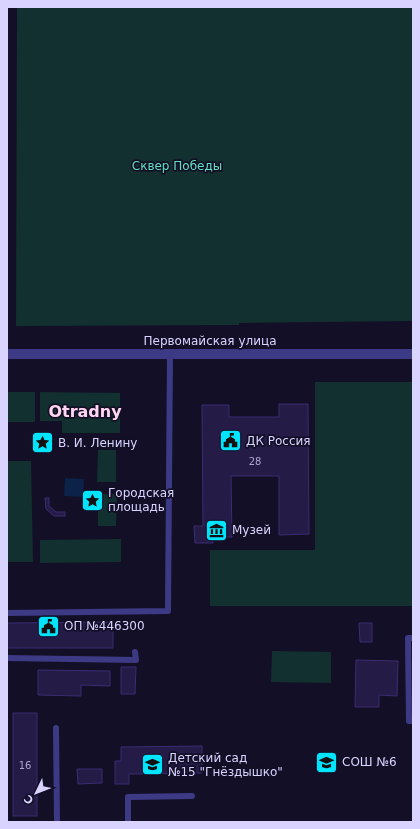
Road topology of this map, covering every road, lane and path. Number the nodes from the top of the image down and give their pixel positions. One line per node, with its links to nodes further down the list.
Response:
1 (7, 354): 2 (street, Первомайская улица)
2 (170, 354): 3 (street, Первомайская улица); 4 (lane)
3 (413, 354)
4 (7, 613)
5 (413, 638): 8 (lane)
6 (135, 652): 7 (lane)
7 (7, 658)
8 (413, 721)
9 (56, 728): 11 (lane)
10 (192, 796): 12 (lane)
11 (57, 822)
12 (128, 822)

